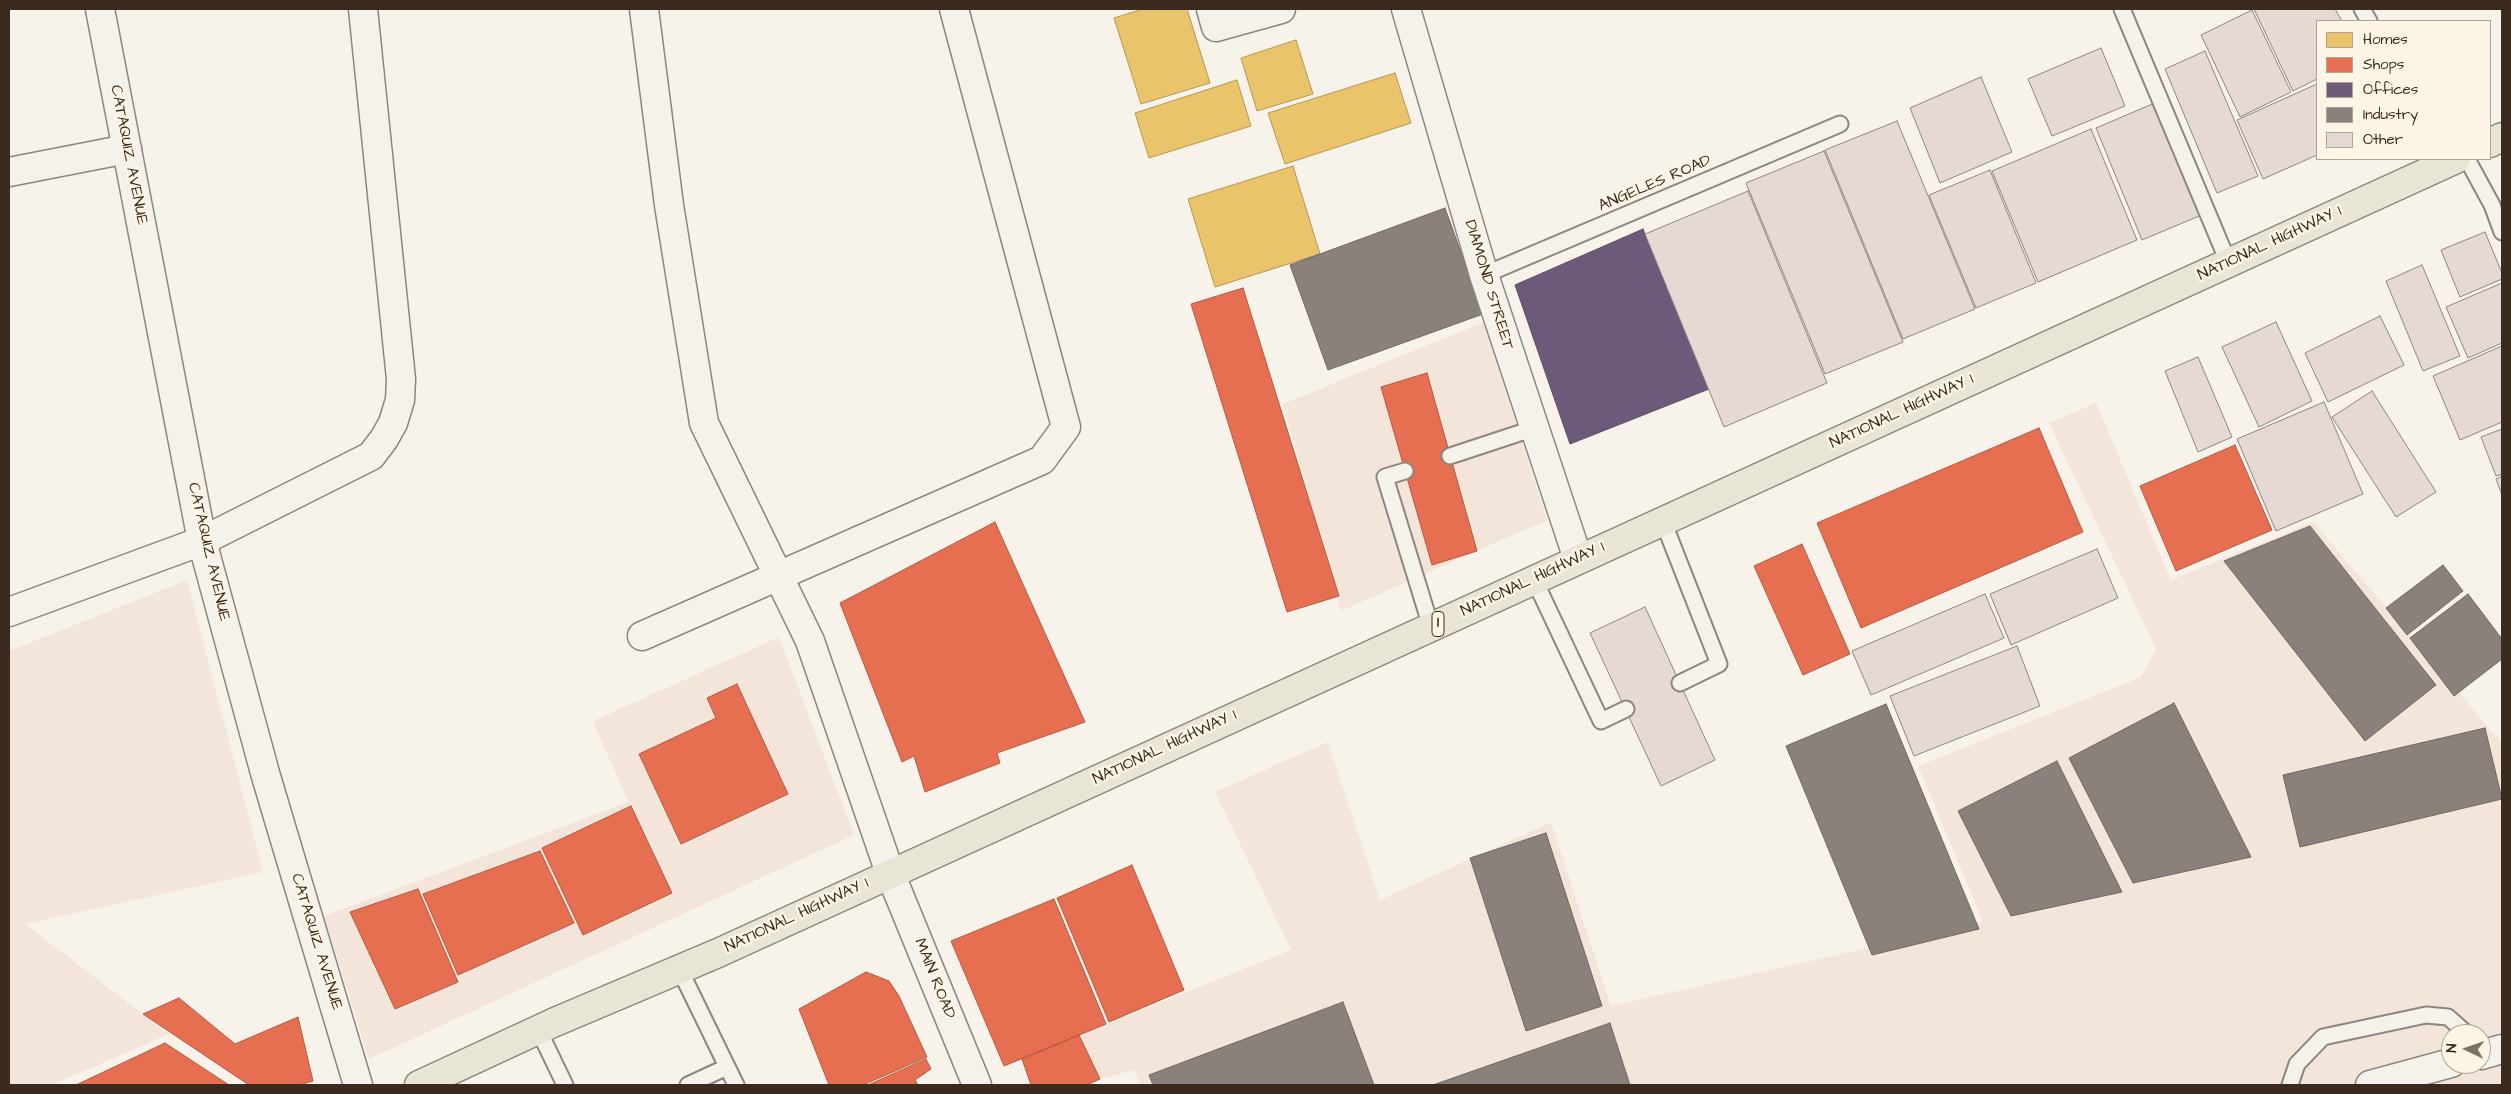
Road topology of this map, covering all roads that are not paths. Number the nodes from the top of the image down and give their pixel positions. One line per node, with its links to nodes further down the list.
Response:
1 (100, 9): 10 (street, CATAQUIZ AVENUE)
2 (364, 9): 20 (street)
3 (644, 9): 22 (street, MAIN ROAD)
4 (954, 9): 22 (street)
5 (1281, 9): 8 (street)
6 (1406, 9): 15 (street, DIAMOND STREET)
7 (2122, 9): 14 (lane)
8 (1214, 18)
9 (1840, 124): 15 (lane, ANGELES ROAD)
10 (127, 149): 12 (street); 20 (street, CATAQUIZ AVENUE)
11 (2450, 160): 13 (lane); 14 (highway, NATIONAL HIGHWAY 1 / 1)
12 (9, 172)
13 (2502, 232)
14 (2228, 264): 19 (highway, NATIONAL HIGHWAY 1 / 1)
15 (1484, 275): 16 (street, DIAMOND STREET)
16 (1534, 428): 17 (lane); 21 (street, DIAMOND STREET)
17 (1450, 456)
18 (1405, 471): 25 (lane)
19 (1663, 521): 21 (highway, NATIONAL HIGHWAY 1 / 1); 27 (lane)
20 (202, 541): 24 (street); 35 (street, CATAQUIZ AVENUE)
21 (1578, 559): 23 (highway, NATIONAL HIGHWAY 1 / 1)
22 (776, 576): 26 (street); 29 (street, MAIN ROAD)
23 (1534, 579): 25 (highway, NATIONAL HIGHWAY 1 / 1); 28 (lane)
24 (9, 612)
25 (1431, 627): 29 (highway, NATIONAL HIGHWAY 1 / 1)
26 (642, 636)
27 (1680, 683)
28 (1626, 709)
29 (890, 873): 30 (highway, NATIONAL HIGHWAY 1 / 1); 40 (street, MAIN ROAD)
30 (678, 968): 32 (highway, NATIONAL HIGHWAY 1 / 1); 34 (lane)
31 (2456, 1024): 41 (lane)
32 (539, 1031): 36 (highway, NATIONAL HIGHWAY 1 / 1); 37 (lane)
33 (2441, 1066): 42 (street)
34 (726, 1067): 38 (lane); 39 (lane)
35 (358, 1085)
36 (419, 1085)
37 (565, 1085)
38 (688, 1085)
39 (736, 1085)
40 (977, 1085)
41 (2290, 1085)
42 (2370, 1085)

